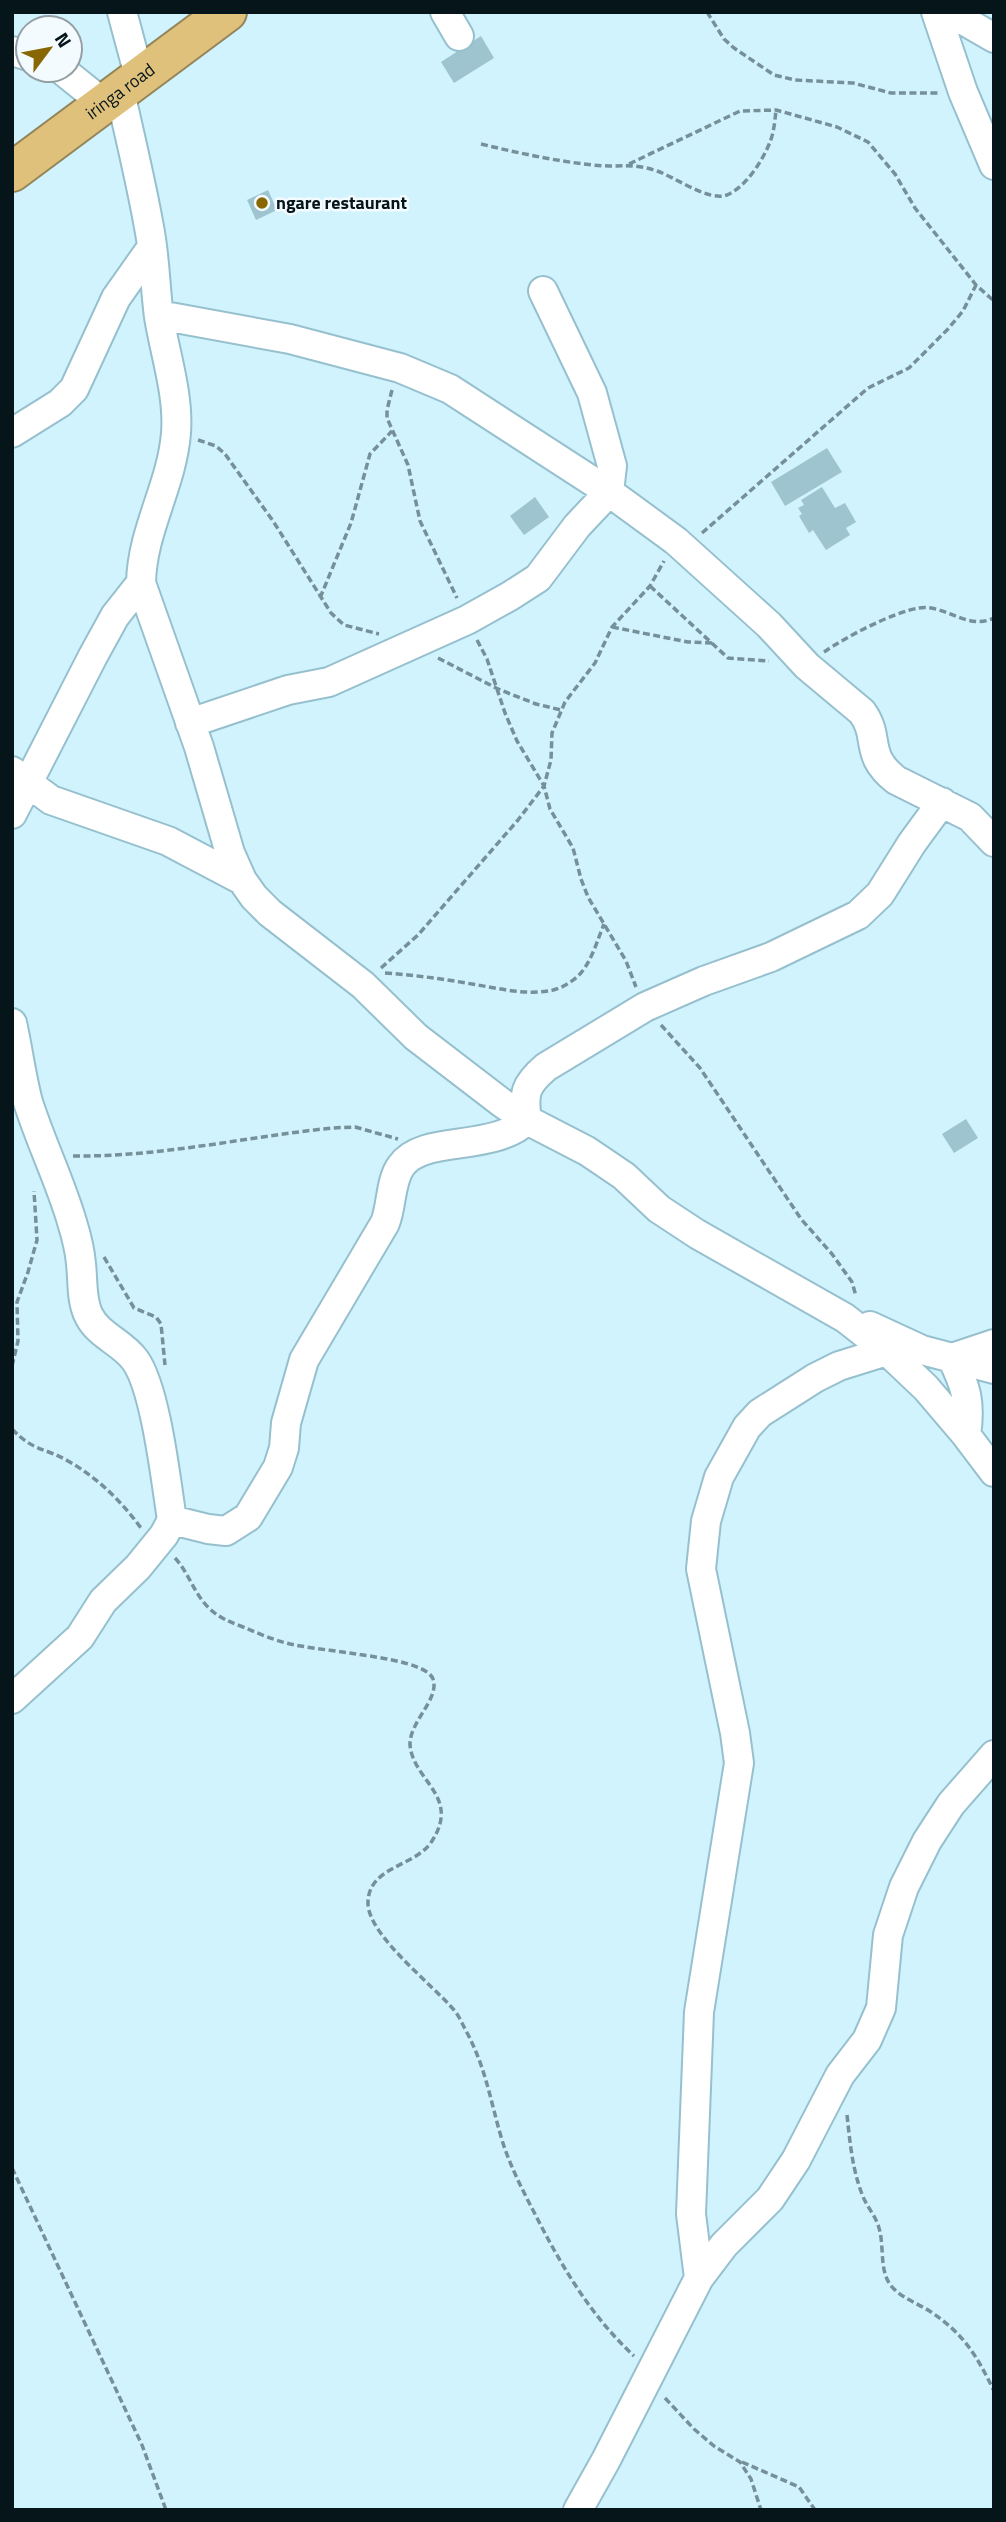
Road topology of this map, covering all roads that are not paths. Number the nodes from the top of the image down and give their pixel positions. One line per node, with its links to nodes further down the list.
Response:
1 (122, 12): 9 (street)
2 (228, 12): 9 (highway, iringa road)
3 (445, 12): 6 (street)
4 (936, 12): 10 (street)
5 (949, 12): 7 (street)
6 (459, 36)
7 (994, 38)
8 (84, 78): 9 (street)
9 (121, 92): 11 (highway, iringa road); 12 (street)
10 (994, 165)
11 (12, 172)
12 (152, 247): 14 (street); 15 (street)
13 (543, 291): 16 (street)
14 (159, 315): 16 (street); 17 (street)
15 (12, 433)
16 (610, 492): 18 (street); 20 (street)
17 (141, 583): 18 (street); 19 (street)
18 (190, 723): 23 (street)
19 (20, 777): 21 (street); 23 (street)
20 (942, 802): 22 (street); 25 (street)
21 (12, 814)
22 (994, 842)
23 (242, 880): 25 (street)
24 (12, 1023): 33 (street)
25 (527, 1120): 26 (street); 33 (street)
26 (854, 1320): 28 (street); 29 (street)
27 (994, 1344): 29 (street)
28 (887, 1351): 31 (street); 36 (street)
29 (952, 1358): 30 (street); 31 (street)
30 (994, 1369)
31 (966, 1435): 32 (street)
32 (994, 1472)
33 (172, 1520): 34 (street)
34 (12, 1699)
35 (994, 1755): 36 (street)
36 (699, 2278): 37 (street)
37 (578, 2510)

